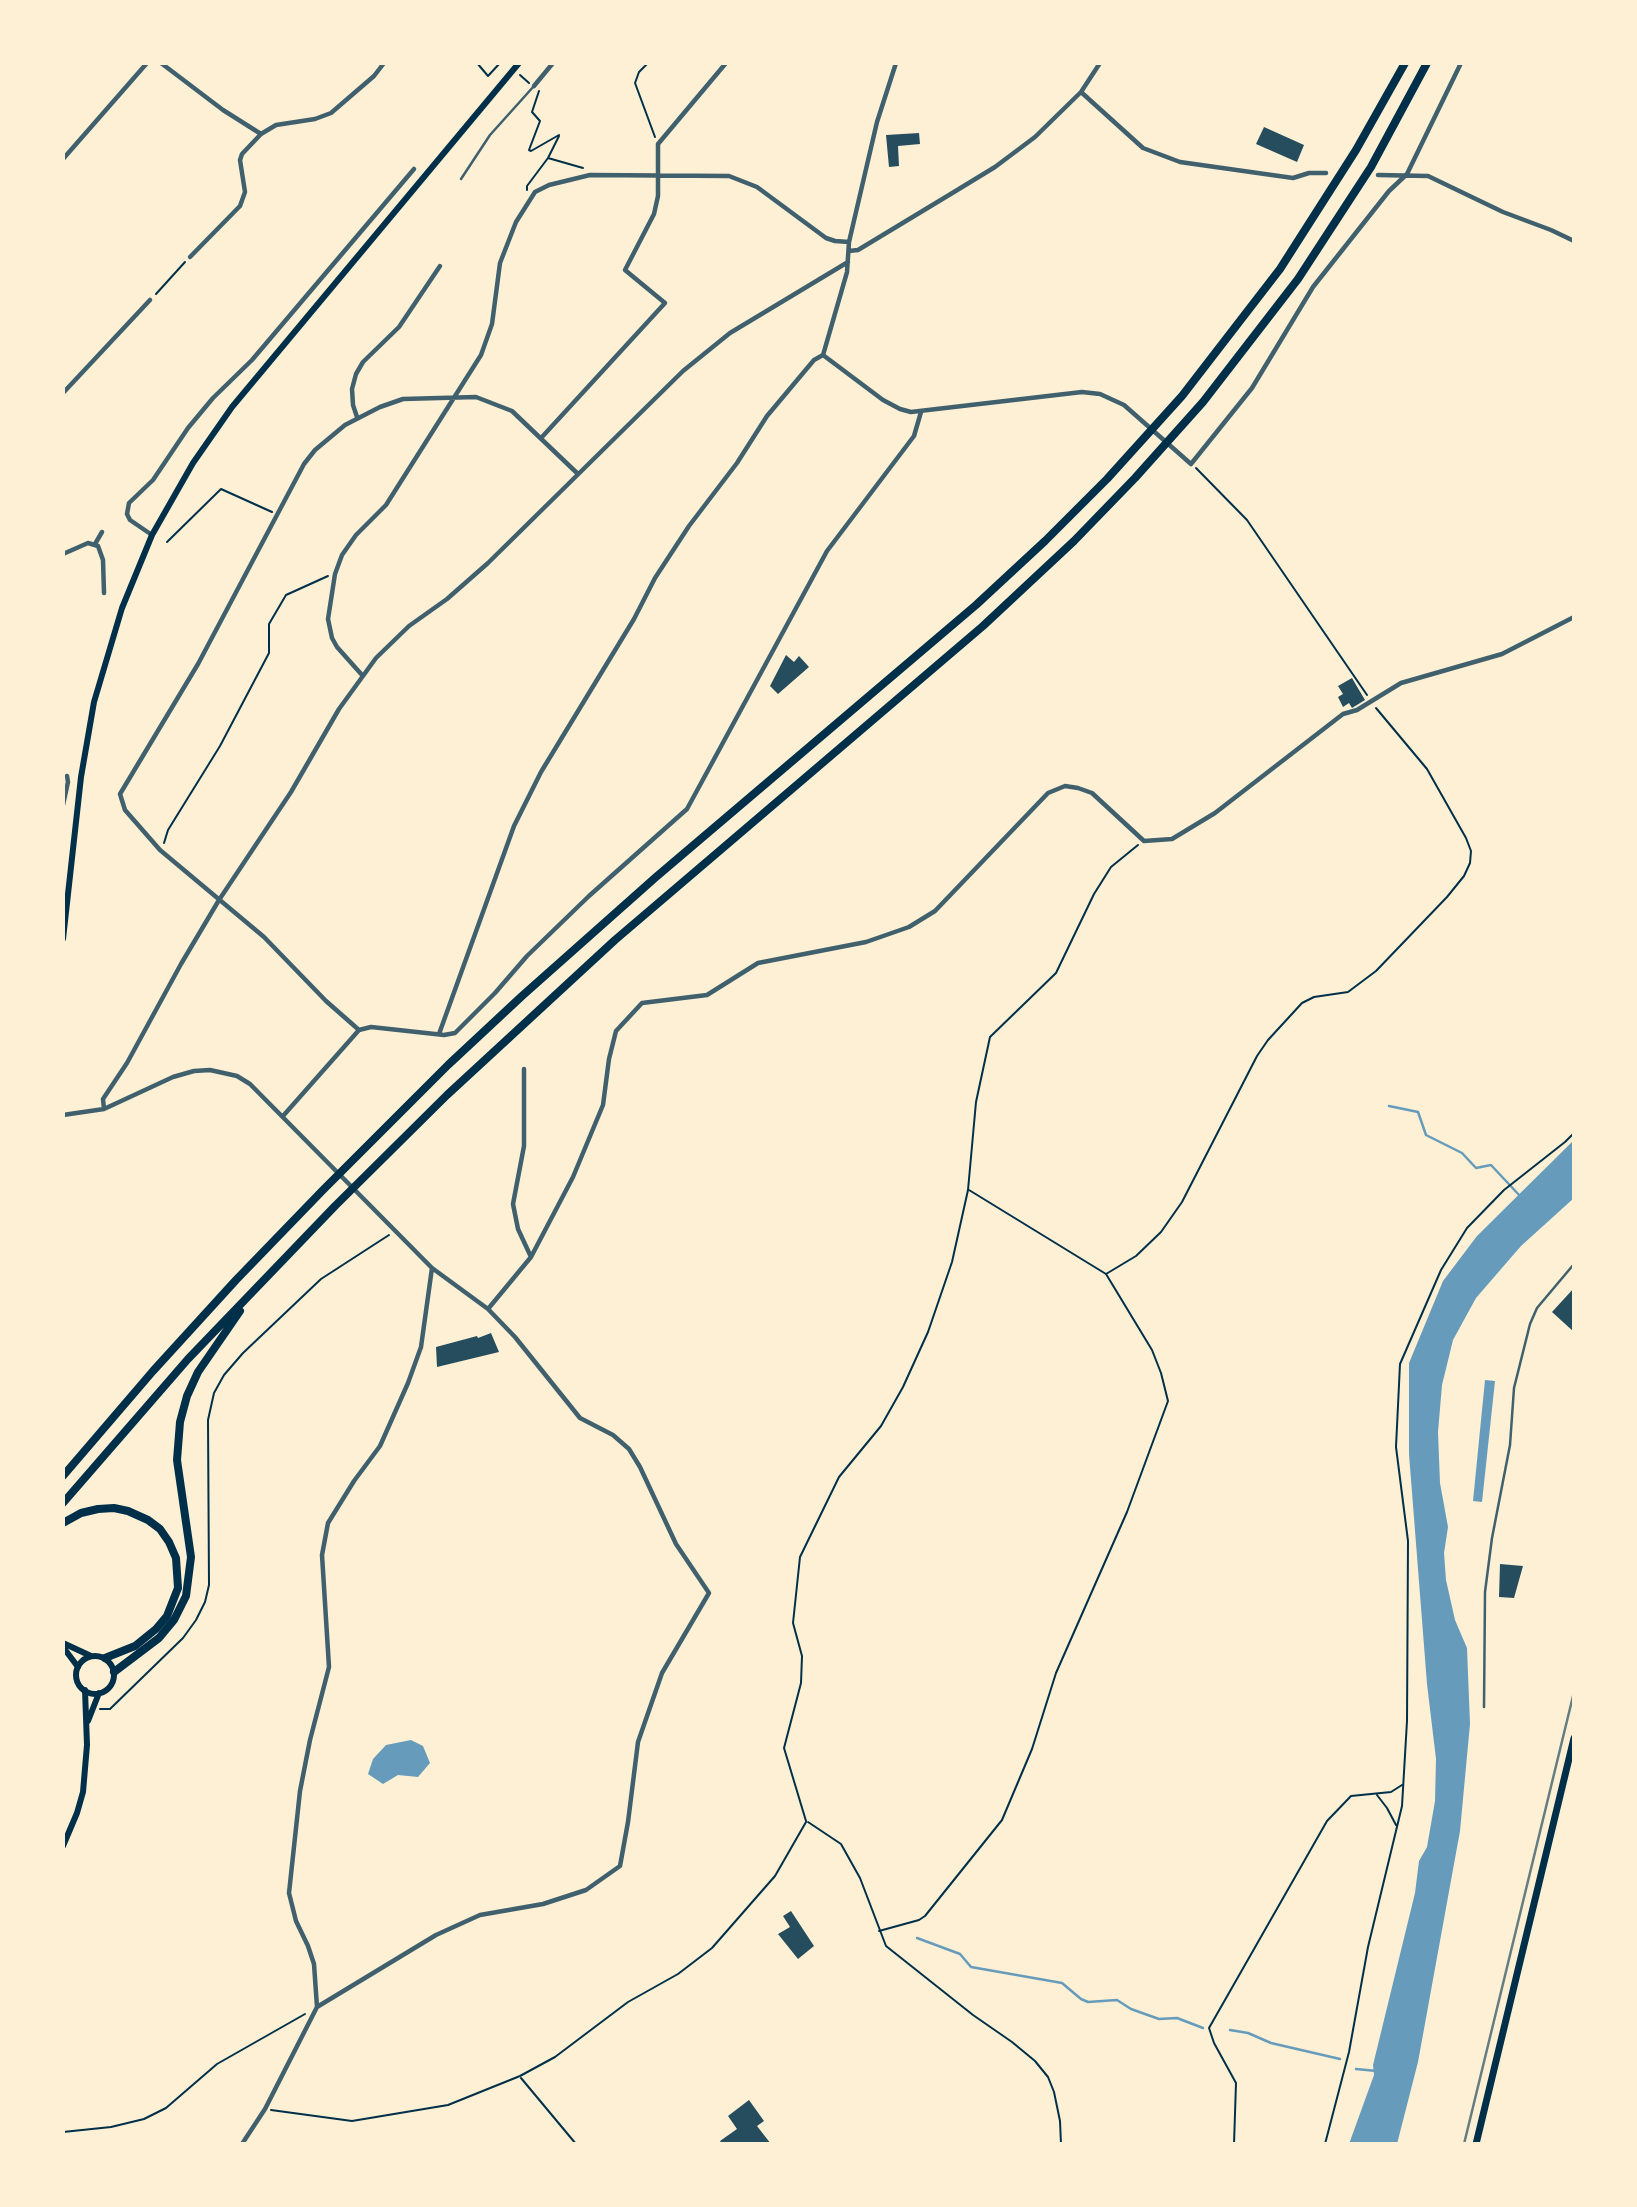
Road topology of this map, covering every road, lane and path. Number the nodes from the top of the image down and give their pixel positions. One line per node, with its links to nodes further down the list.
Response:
1 (147, 63): 20 (street)
2 (161, 63): 17 (street)
3 (384, 63): 17 (street)
4 (477, 63): 5 (path)
5 (500, 63)
6 (520, 63): 46 (main road)
7 (554, 63): 15 (street)
8 (648, 63): 18 (path)
9 (726, 63): 18 (street)
10 (896, 63): 30 (street)
11 (1100, 63): 16 (street)
12 (1405, 63): 76 (highway)
13 (1427, 63): 74 (highway)
14 (1461, 63): 24 (street)
15 (534, 86): 19 (path); 27 (lane)
16 (1081, 92): 23 (street); 31 (street)
17 (261, 134): 32 (street)
18 (658, 144): 25 (street)
19 (548, 158): 22 (path); 28 (path)
20 (63, 159)
21 (414, 169): 46 (street)
22 (590, 170)
23 (1326, 173)
24 (1407, 174): 26 (street); 29 (street); 42 (street)
25 (659, 175): 28 (street); 30 (street); 41 (street)
26 (1378, 175)
27 (461, 179)
28 (529, 199): 38 (street)
29 (1574, 241)
30 (849, 242): 31 (street)
31 (849, 251): 33 (street)
32 (190, 257): 35 (path)
33 (848, 262): 36 (street); 43 (street)
34 (440, 266): 40 (street)
35 (150, 300): 37 (street)
36 (823, 355): 39 (street); 62 (street)
37 (63, 393)
38 (454, 398): 40 (street); 41 (street); 50 (street)
39 (920, 412): 42 (street); 62 (street)
40 (357, 417): 44 (street)
41 (542, 438): 43 (street)
42 (1191, 464): 54 (path)
43 (578, 474): 53 (street)
44 (277, 513): 47 (path); 59 (street)
45 (102, 532): 48 (street)
46 (152, 535): 60 (main road)
47 (167, 542)
48 (95, 544): 49 (street); 51 (street)
49 (63, 554)
50 (335, 574): 53 (street); 58 (path)
51 (104, 593)
52 (1574, 617): 54 (street)
53 (362, 675): 59 (street)
54 (1371, 702): 57 (street); 73 (path)
55 (65, 774): 56 (street)
56 (63, 805)
57 (1144, 841): 68 (path); 70 (street)
58 (163, 844)
59 (219, 900): 61 (street); 64 (street)
60 (63, 939)
61 (359, 1030): 62 (street); 66 (street)
62 (439, 1034)
63 (524, 1069): 70 (street)
64 (104, 1110): 65 (street); 66 (street)
65 (63, 1115)
66 (283, 1116): 72 (street)
67 (1574, 1133): 90 (path)
68 (968, 1190): 73 (path); 92 (path)
69 (390, 1234): 87 (path)
70 (531, 1257): 75 (street)
71 (1574, 1264): 86 (lane)
72 (432, 1268): 75 (street); 96 (street)
73 (1106, 1274): 95 (path)
74 (261, 1283): 77 (highway); 83 (highway)
75 (488, 1309): 96 (street)
76 (63, 1476)
77 (63, 1503)
78 (63, 1523): 81 (highway)
79 (63, 1645): 80 (main road); 82 (main road)
80 (91, 1656): 81 (main road); 82 (main road)
81 (105, 1658): 83 (main road)
82 (78, 1667): 84 (main road)
83 (114, 1672): 85 (main road)
84 (85, 1690): 85 (main road); 88 (main road)
85 (99, 1693): 87 (main road)
86 (1484, 1707)
87 (92, 1708): 88 (main road)
88 (86, 1726): 94 (main road)
89 (1574, 1738): 105 (main road)
90 (1403, 1784): 91 (path); 93 (path)
91 (1376, 1794): 93 (path); 103 (path)
92 (806, 1821): 95 (path); 97 (path)
93 (1397, 1826): 104 (path)
94 (63, 1846)
95 (879, 1931): 102 (path)
96 (317, 2007): 98 (street); 99 (path)
97 (520, 2076): 98 (path); 101 (path)
98 (265, 2109): 100 (street)
99 (63, 2132)
100 (242, 2144)
101 (576, 2144)
102 (1061, 2144)
103 (1234, 2144)
104 (1325, 2144)
105 (1476, 2144)

